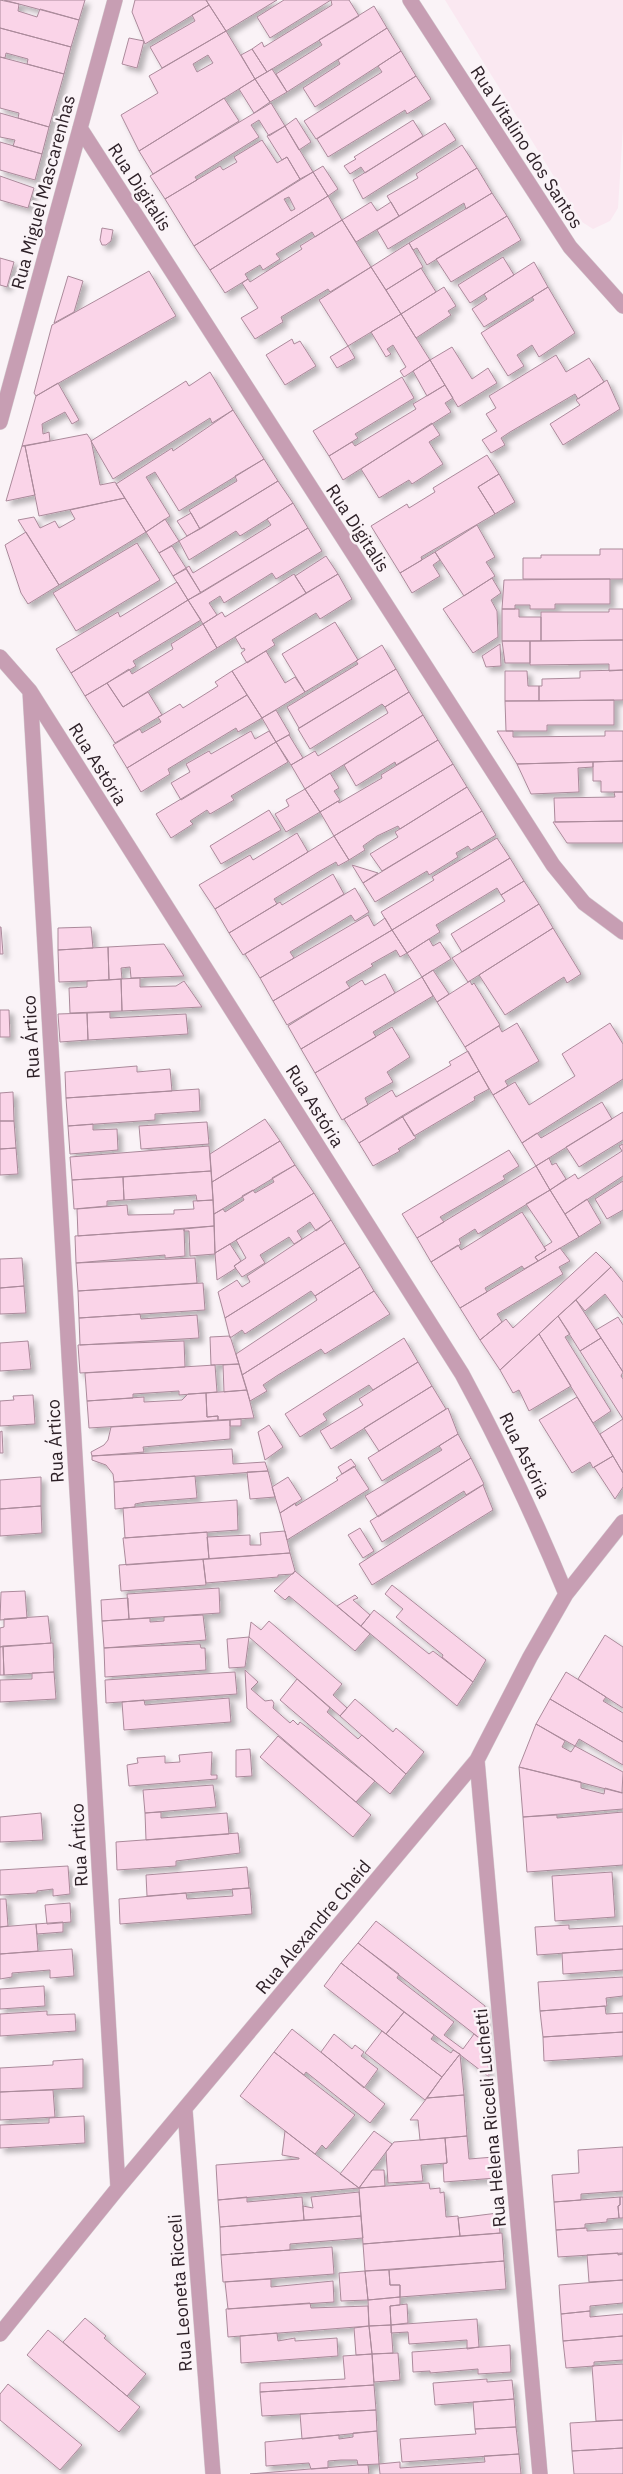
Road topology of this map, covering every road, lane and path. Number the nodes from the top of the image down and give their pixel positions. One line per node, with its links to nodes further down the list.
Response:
1 (115, 0): 3 (street, Rua Miguel Mascarenhas)
2 (410, 0): 4 (street, Rua Vitalino dos Santos)
3 (80, 128): 5 (street, Rua Miguel Mascarenhas); 8 (street, Rua Digitalis)
4 (623, 306)
5 (0, 422)
6 (0, 657): 7 (street, Rua Astória)
7 (30, 691): 10 (street, Rua Astória); 13 (street, Rua Ártico)
8 (623, 932)
9 (623, 1522): 10 (street, Rua Alexandre Cheid)
10 (566, 1594): 11 (street, Rua Alexandre Cheid)
11 (477, 1760): 12 (street, Rua Alexandre Cheid); 16 (street, Rua Helena Ricceli Luchetti)
12 (185, 2110): 13 (street, Rua Alexandre Cheid); 15 (street, Rua Leoneta Ricceli)
13 (118, 2188): 14 (street, Rua Alexandre Cheid)
14 (0, 2334)
15 (213, 2474)
16 (540, 2474)

